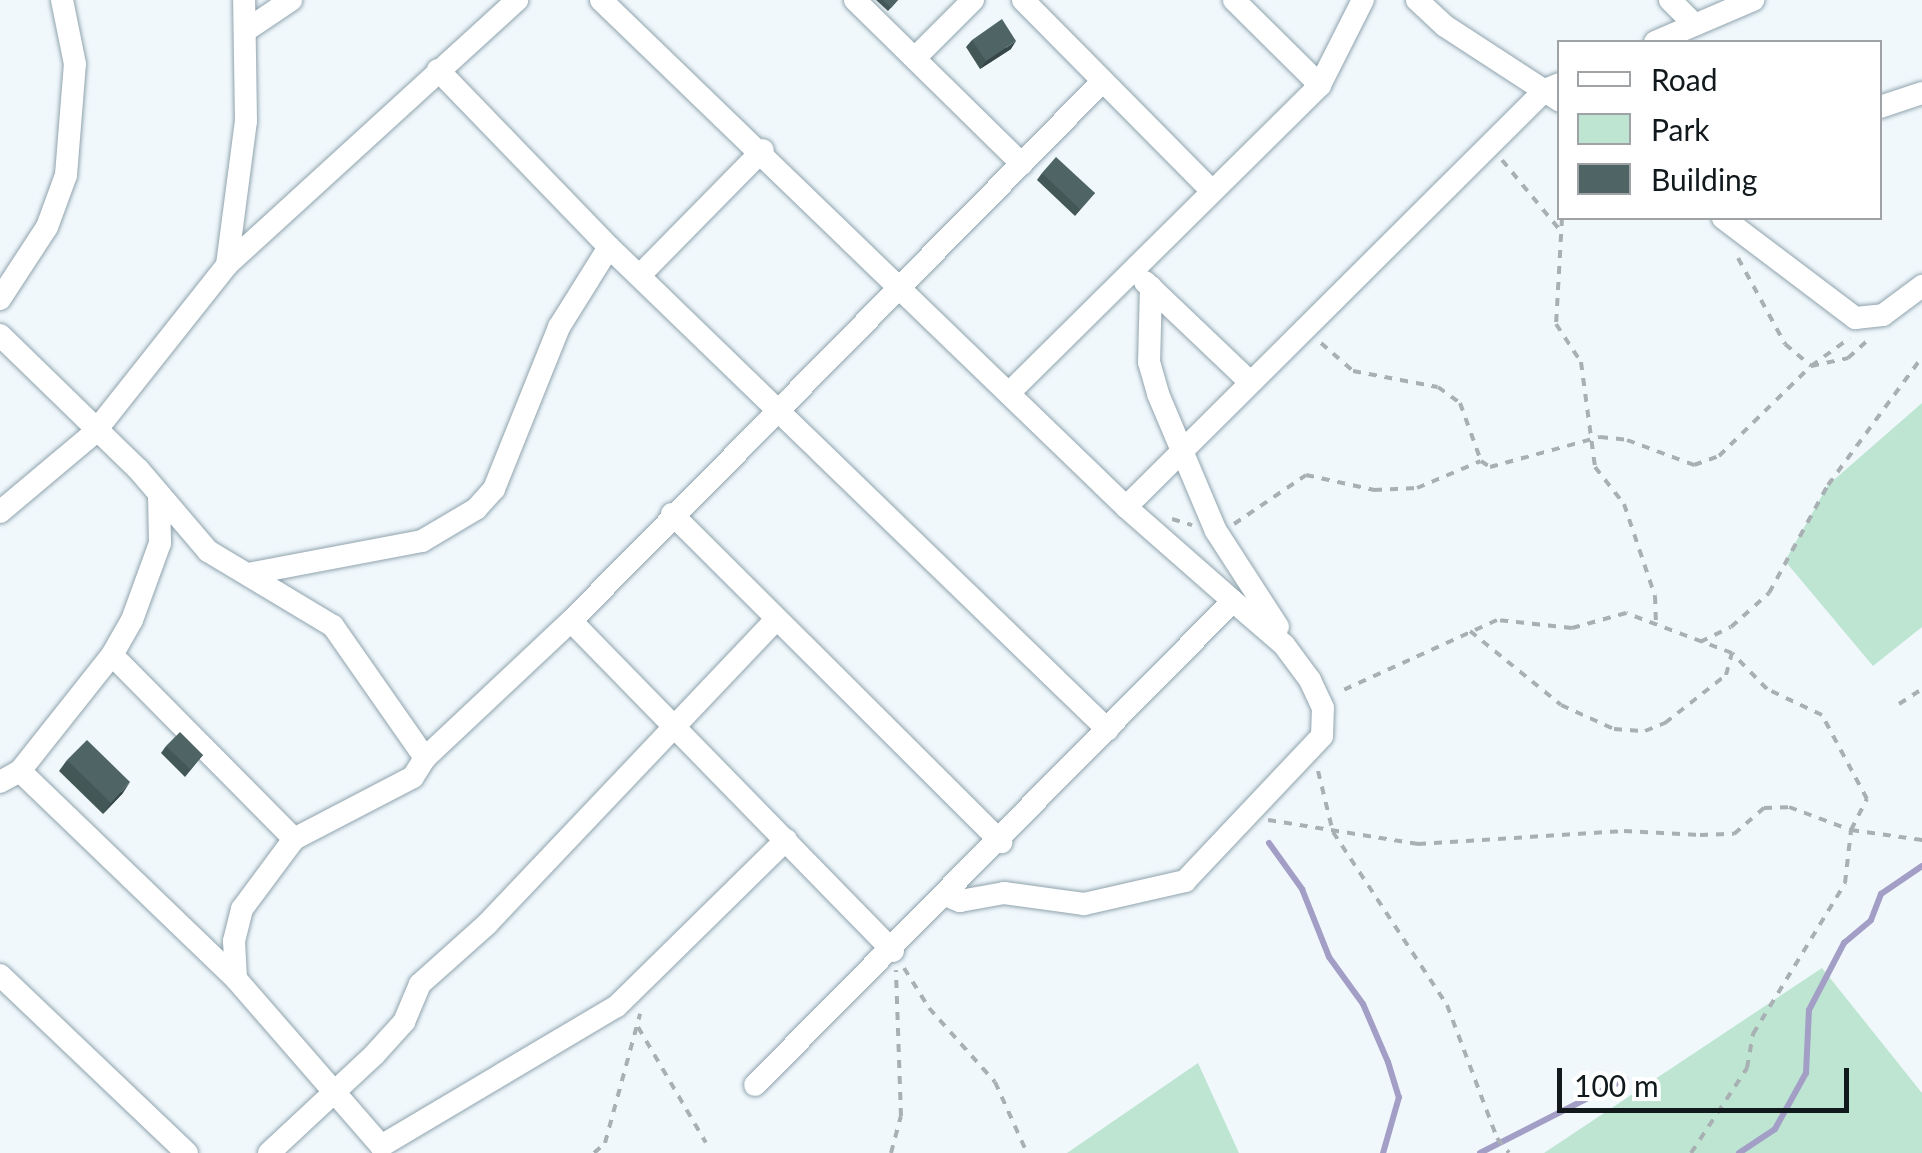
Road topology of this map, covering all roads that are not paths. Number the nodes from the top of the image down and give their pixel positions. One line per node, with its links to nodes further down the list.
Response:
1 (62, 0): 35 (street)
2 (244, 0): 15 (street)
3 (292, 0): 15 (street)
4 (518, 0): 18 (street)
5 (601, 0): 24 (street)
6 (855, 0): 17 (street)
7 (972, 0): 17 (street)
8 (1023, 0): 19 (street)
9 (1234, 0): 20 (street)
10 (1363, 0): 20 (street)
11 (1418, 0): 21 (street)
12 (1670, 0): 14 (street)
13 (1754, 0): 14 (street)
14 (1695, 25): 16 (street)
15 (248, 29): 29 (street)
16 (1660, 40)
17 (916, 58): 25 (street)
18 (438, 70): 28 (street); 29 (street)
19 (1103, 81): 25 (street); 26 (street)
20 (1320, 85): 26 (street)
21 (1555, 92): 37 (street)
22 (1922, 92): 23 (street)
23 (1882, 106)
24 (764, 150): 31 (street); 32 (street)
25 (1022, 164): 32 (street)
26 (1212, 191): 30 (street)
27 (1733, 228): 33 (street)
28 (609, 248): 31 (street); 46 (street)
29 (227, 265): 40 (street)
30 (1131, 270): 34 (street); 38 (street)
31 (640, 275): 39 (street)
32 (902, 286): 38 (street); 39 (street)
33 (1922, 286)
34 (1150, 287): 37 (street); 41 (street)
35 (0, 298)
36 (0, 335): 40 (street)
37 (1250, 382): 41 (street)
38 (1010, 392): 43 (street)
39 (780, 408): 45 (street); 53 (street)
40 (94, 433): 42 (street); 44 (street)
41 (1182, 449): 43 (street); 51 (street)
42 (160, 495): 46 (street); 50 (street)
43 (1126, 506): 47 (street)
44 (0, 512)
45 (672, 514): 48 (street); 49 (street)
46 (253, 573): 54 (street)
47 (1233, 601): 51 (street); 53 (street)
48 (571, 621): 52 (street); 54 (street)
49 (775, 621): 52 (street); 58 (street)
50 (112, 655): 55 (street); 56 (street)
51 (1315, 689): 59 (street)
52 (677, 729): 57 (street); 64 (street)
53 (1108, 730): 58 (street)
54 (424, 758): 56 (street)
55 (10, 776): 62 (street)
56 (294, 839): 62 (street)
57 (786, 840): 60 (street); 64 (street)
58 (1001, 842): 59 (street)
59 (948, 896): 60 (street)
60 (893, 951): 63 (street)
61 (0, 976): 65 (street)
62 (236, 980): 64 (street)
63 (756, 1085)
64 (334, 1087): 66 (street)
65 (187, 1153)
66 (269, 1153)

